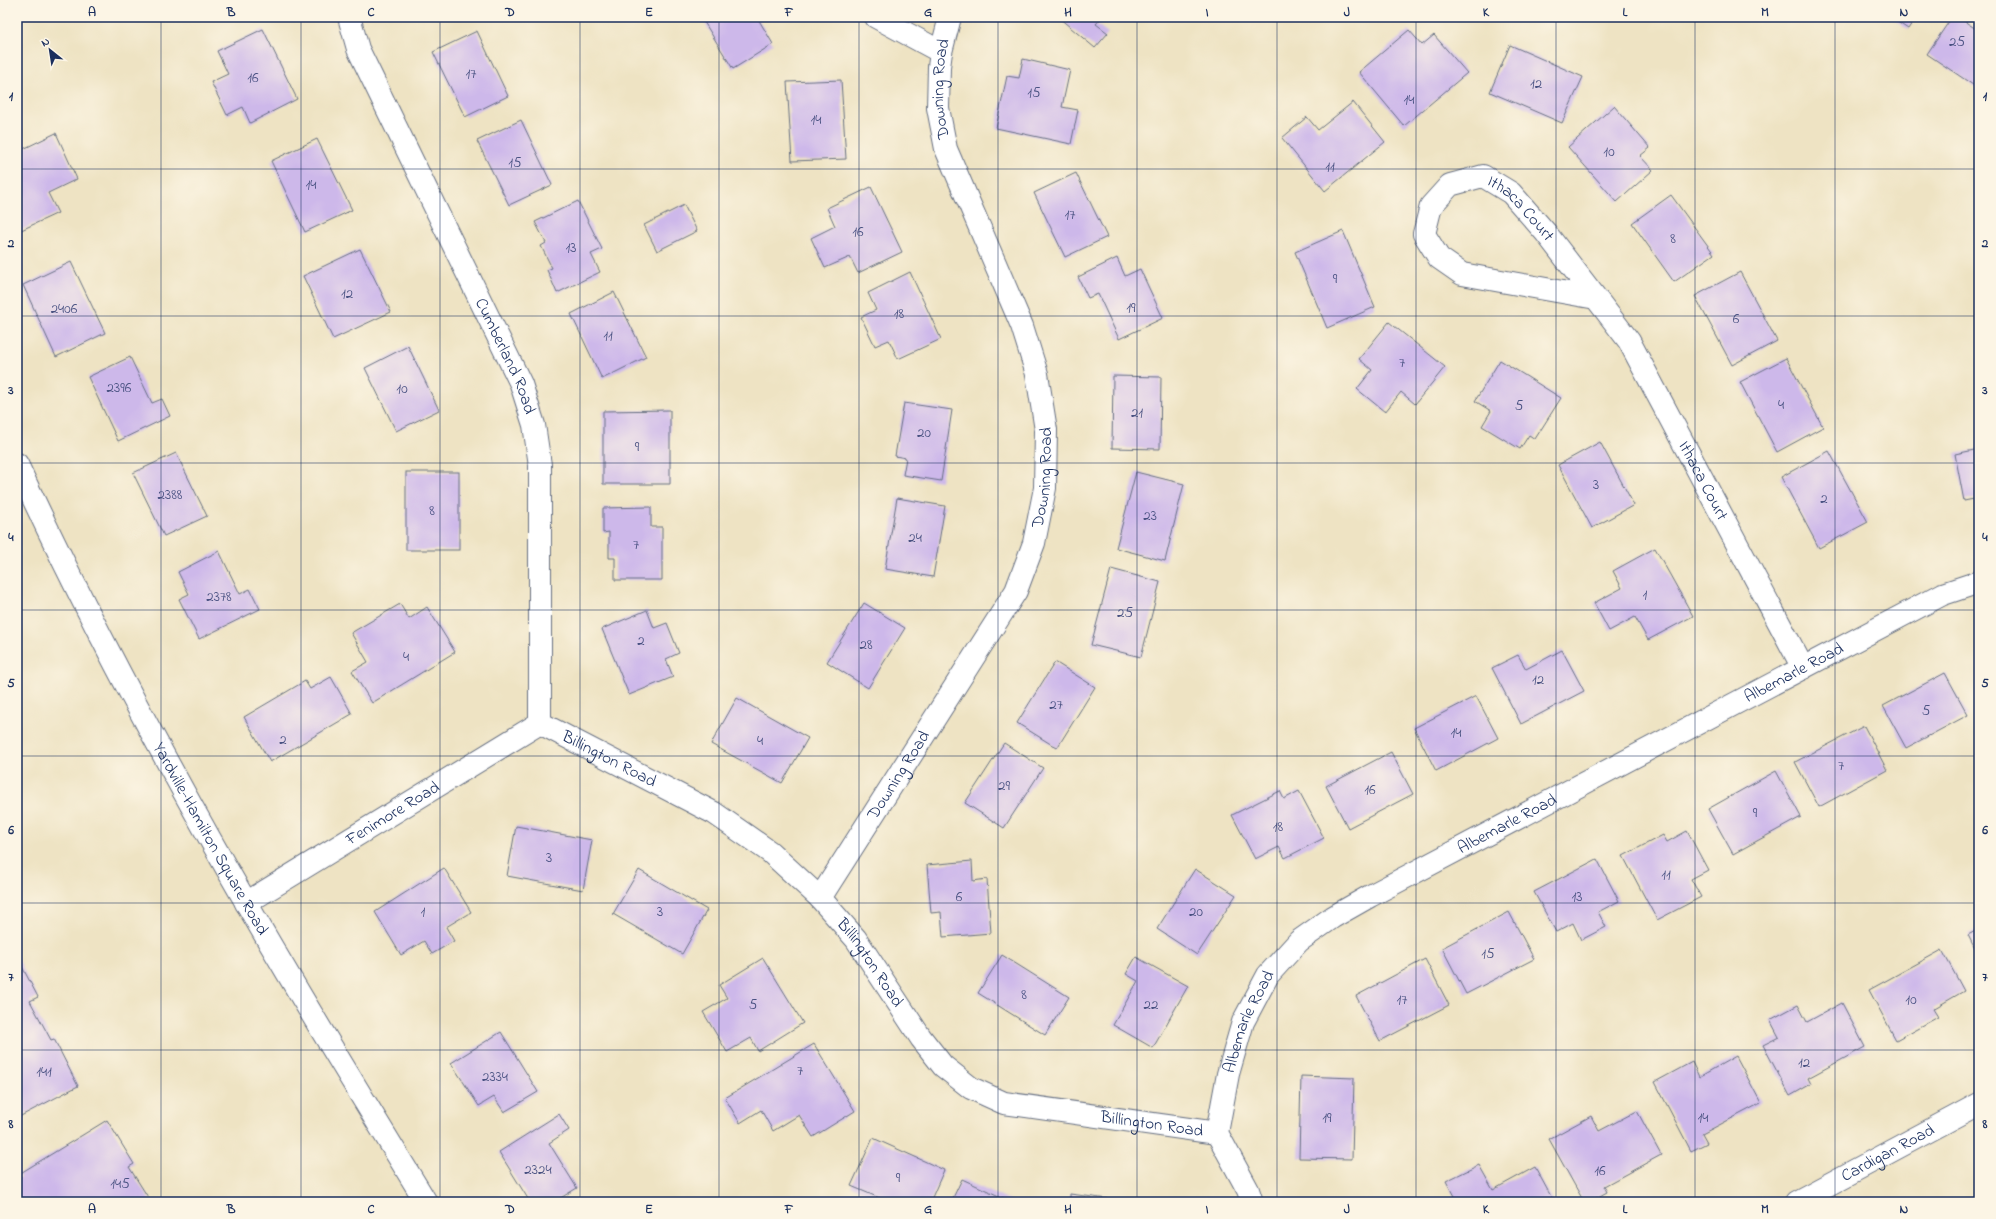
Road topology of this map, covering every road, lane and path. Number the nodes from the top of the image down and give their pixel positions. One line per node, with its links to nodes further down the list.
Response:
1 (349, 17): 9 (street, Cumberland Road)
2 (876, 17): 4 (street)
3 (950, 17): 4 (street, Downing Road)
4 (940, 52): 10 (street, Downing Road)
5 (1596, 298): 5 (street, Ithaca Court); 8 (street, Ithaca Court)
6 (17, 464): 11 (street, Yardville-Hamilton Square Road)
7 (1979, 582): 8 (street, Albemarle Road)
8 (1803, 668): 13 (street, Albemarle Road)
9 (540, 723): 10 (street, Billington Road); 11 (street, Fenimore Road)
10 (820, 898): 13 (street, Billington Road)
11 (246, 903): 14 (street, Yardville-Hamilton Square Road)
12 (1979, 1104): 16 (street, Cardigan Road)
13 (1217, 1133): 15 (street)
14 (426, 1202)
15 (1252, 1202)
16 (1796, 1202)

